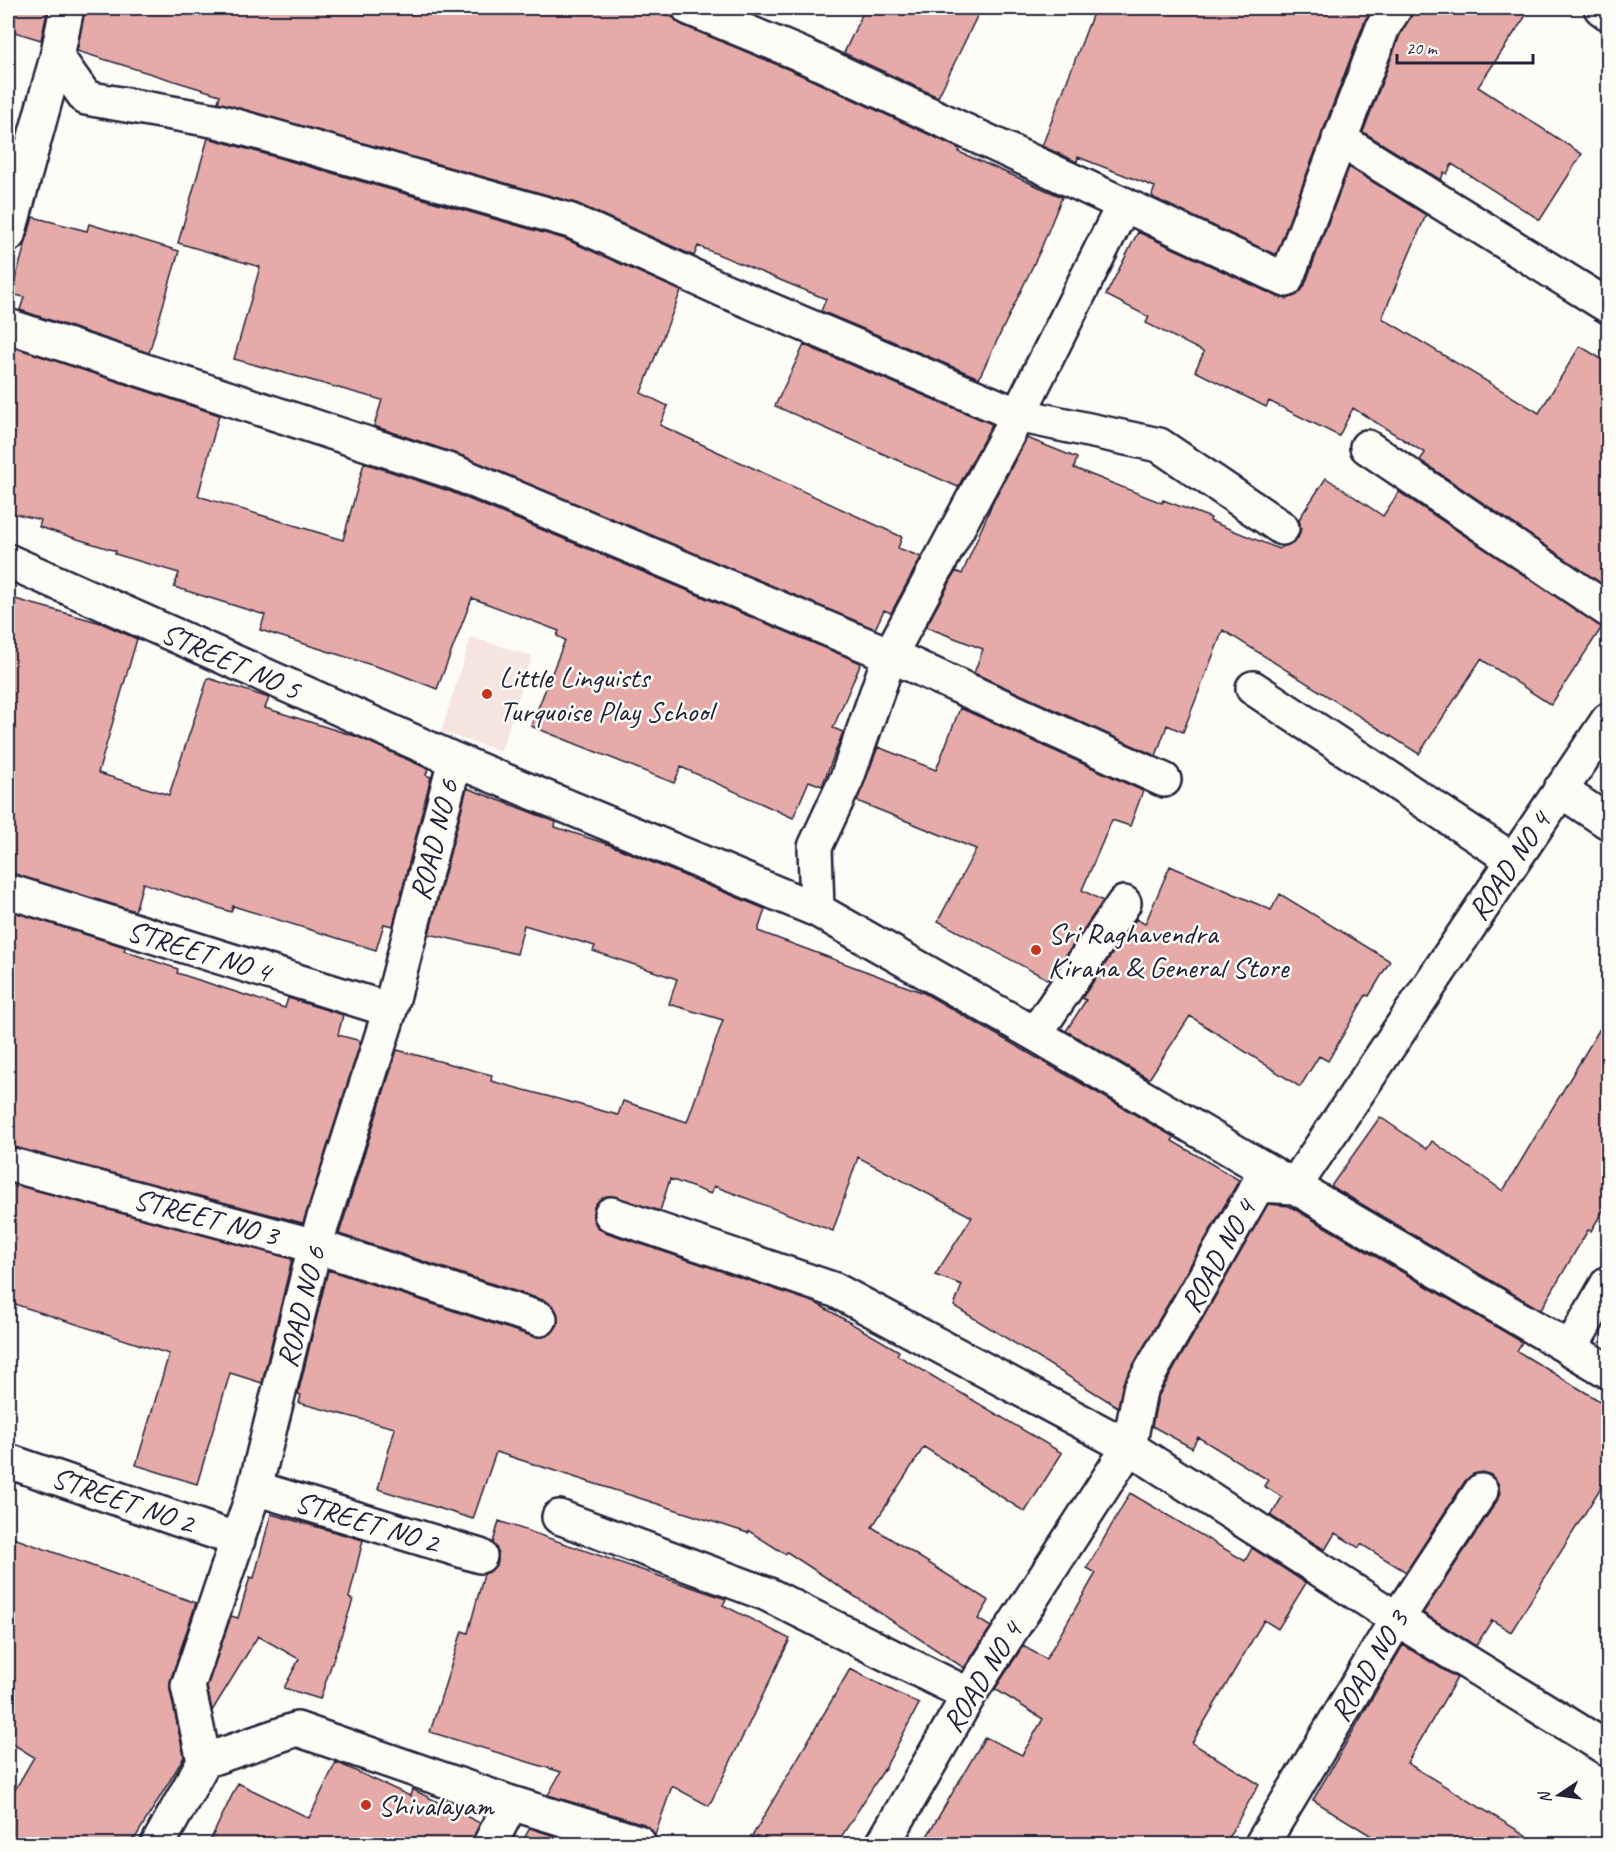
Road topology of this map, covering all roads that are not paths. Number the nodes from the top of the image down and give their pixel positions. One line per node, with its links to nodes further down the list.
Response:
1 (67, 8): 6 (street)
2 (689, 8): 8 (street)
3 (1395, 8): 7 (street)
4 (1601, 8): 5 (street)
5 (1608, 13)
6 (57, 57): 9 (street); 12 (street)
7 (1339, 139): 8 (street); 10 (street)
8 (1124, 204): 12 (street)
9 (8, 236)
10 (1608, 306)
11 (8, 326): 17 (street)
12 (1018, 415): 14 (street); 17 (street)
13 (1367, 447): 16 (street)
14 (1281, 528)
15 (8, 561): 20 (street, STREET NO 5)
16 (1608, 610)
17 (890, 655): 21 (street); 27 (street)
18 (1253, 688): 24 (street)
19 (1608, 720): 22 (street, ROAD NO 4)
20 (454, 760): 27 (street, STREET NO 5); 28 (street, ROAD NO 6)
21 (1164, 780)
22 (1560, 790): 23 (street); 24 (street, ROAD NO 4)
23 (1608, 822)
24 (1513, 860): 31 (street, ROAD NO 4)
25 (8, 891): 28 (street, STREET NO 4)
26 (1124, 903): 29 (street)
27 (817, 910): 29 (street, STREET NO 5)
28 (390, 1010): 33 (street, ROAD NO 6)
29 (1035, 1034): 31 (street, STREET NO 5)
30 (8, 1164): 33 (street, STREET NO 3)
31 (1294, 1187): 36 (street, STREET NO 5); 38 (street, ROAD NO 4)
32 (610, 1214): 38 (street)
33 (315, 1246): 35 (street, STREET NO 3); 40 (street, ROAD NO 6)
34 (1608, 1283): 36 (street)
35 (540, 1320)
36 (1570, 1349): 37 (street, STREET NO 5)
37 (1608, 1371)
38 (1129, 1447): 45 (street); 46 (street, ROAD NO 4)
39 (8, 1461): 43 (street, STREET NO 2)
40 (255, 1488): 43 (street, ROAD NO 6); 44 (street, STREET NO 2)
41 (1481, 1491): 45 (street, ROAD NO 3)
42 (559, 1516): 46 (street)
43 (238, 1540): 48 (street, ROAD NO 6)
44 (480, 1556)
45 (1397, 1619): 47 (street); 54 (street, ROAD NO 3)
46 (969, 1695): 53 (street, ROAD NO 4)
47 (1608, 1749)
48 (204, 1761): 49 (street); 51 (street)
49 (511, 1803): 50 (street); 52 (street)
50 (638, 1842)
51 (158, 1845)
52 (490, 1845)
53 (883, 1845)
54 (1262, 1845)

